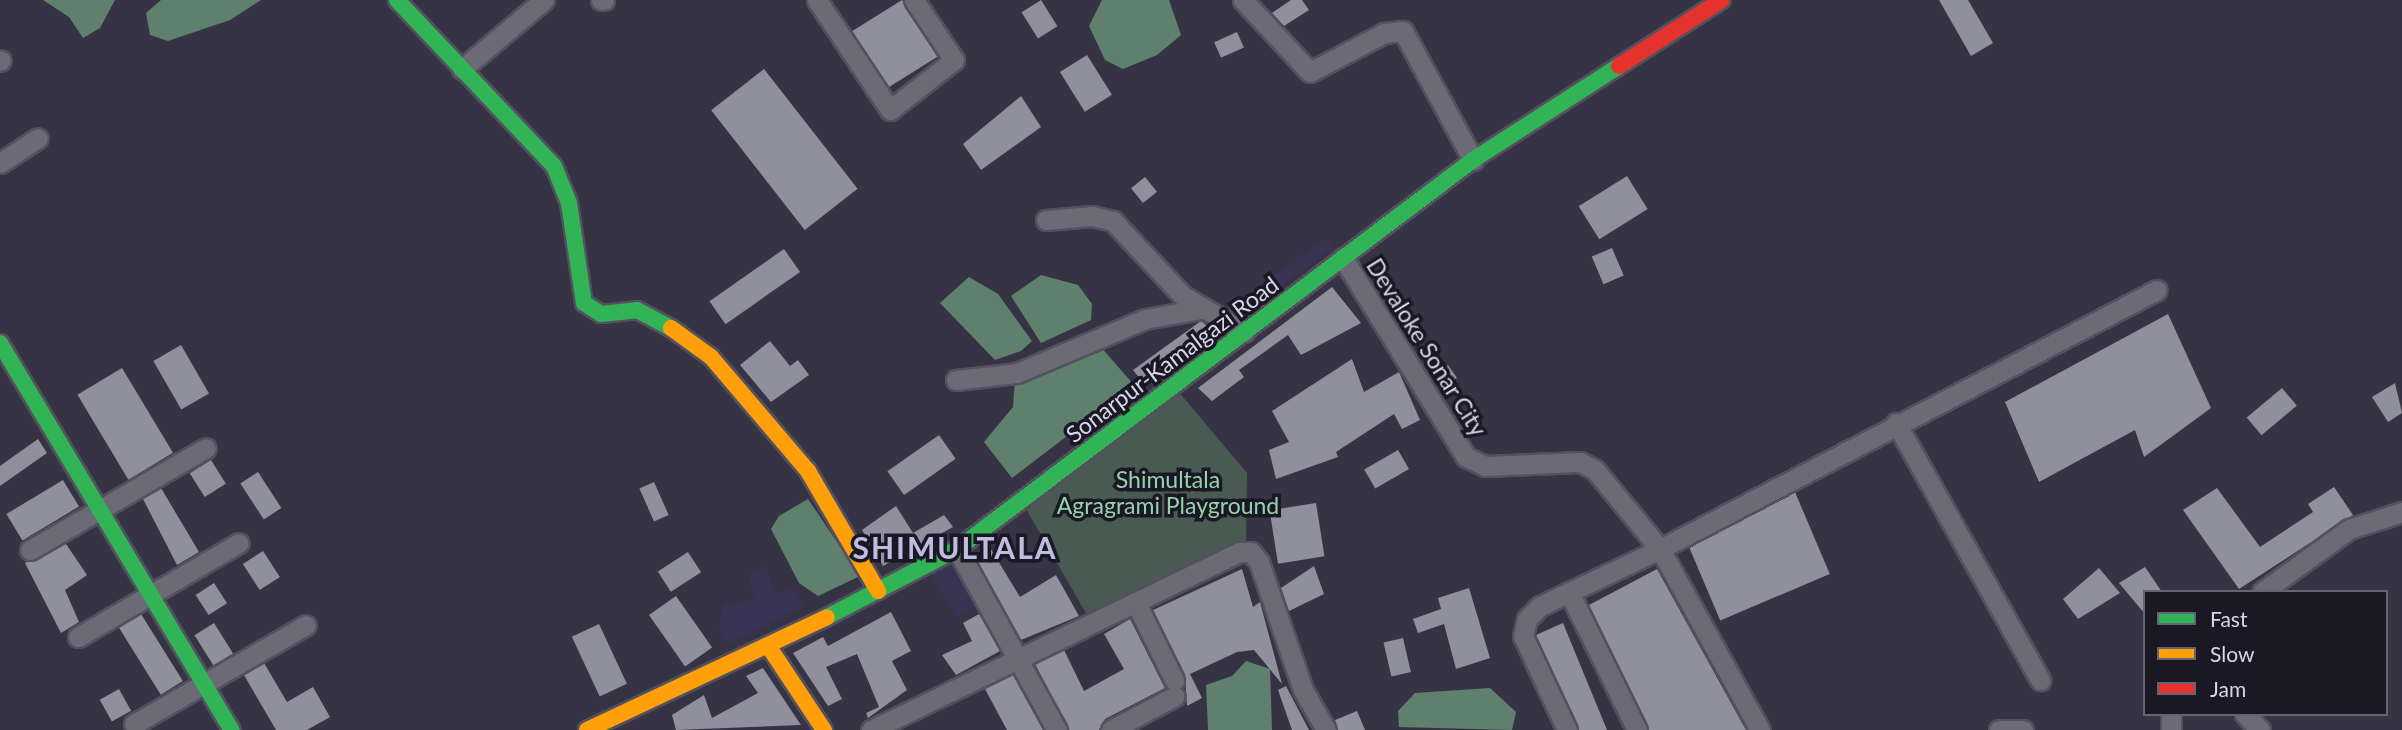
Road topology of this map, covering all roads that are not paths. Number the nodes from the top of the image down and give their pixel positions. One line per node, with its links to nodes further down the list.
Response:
1 (397, 0): 7 (street)
2 (544, 0): 7 (street)
3 (817, 0): 4 (street)
4 (914, 0)
5 (1243, 0): 9 (street)
6 (1722, 0): 9 (street, Sonarpur-Kamalgazi Road)
7 (462, 69): 27 (street)
8 (38, 138): 10 (street)
9 (1473, 160): 12 (street, Sonarpur-Kamalgazi Road)
10 (0, 163)
11 (1046, 220): 14 (street)
12 (1343, 258): 15 (street, Sonarpur-Kamalgazi Road); 24 (street, Devaloke Sonar City)
13 (2157, 290): 18 (street)
14 (1201, 309): 15 (street); 17 (street)
15 (1244, 332): 23 (street, Sonarpur-Kamalgazi Road)
16 (0, 343): 20 (street)
17 (956, 380)
18 (1896, 423): 24 (street); 35 (street)
19 (206, 448): 20 (street)
20 (104, 509): 25 (street); 29 (street)
21 (2402, 512): 26 (street)
22 (239, 542): 29 (street)
23 (957, 549): 27 (street, Sonarpur-Kamalgazi Road); 34 (street)
24 (1660, 549): 28 (street); 48 (street, Devaloke Sonar City)
25 (30, 550)
26 (2265, 590)
27 (878, 591): 33 (street, Sonarpur-Kamalgazi Road)
28 (1569, 592): 46 (street); 47 (street)
29 (152, 593): 32 (street); 36 (street)
30 (1136, 603): 34 (street); 44 (street); 45 (street)
31 (306, 625): 36 (street)
32 (78, 637)
33 (769, 647): 40 (street, Sonarpur-Kamalgazi Road); 41 (street)
34 (1020, 662): 42 (street); 43 (street)
35 (2040, 680)
36 (204, 684): 38 (street); 39 (street)
37 (2247, 716): 51 (street)
38 (134, 724)
39 (232, 730)
40 (587, 730)
41 (824, 730)
42 (871, 730)
43 (1057, 730)
44 (1111, 730)
45 (1326, 730)
46 (1567, 730)
47 (1637, 730)
48 (1760, 730)
49 (1999, 730): 50 (street)
50 (2023, 730)
51 (2260, 730)

